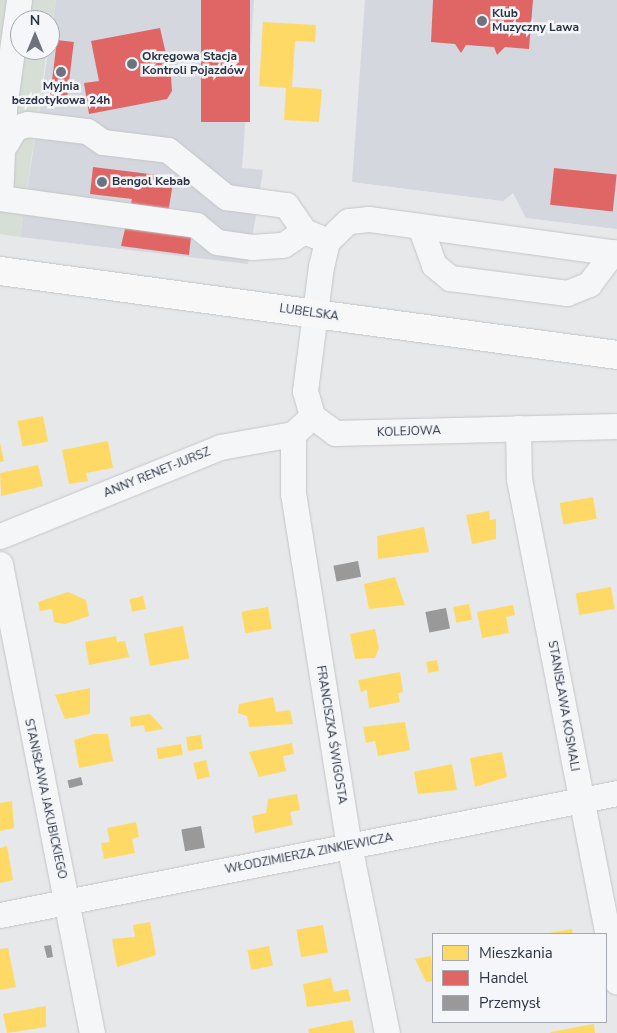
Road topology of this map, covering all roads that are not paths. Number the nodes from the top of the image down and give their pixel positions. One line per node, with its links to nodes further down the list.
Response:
1 (19, 0): 2 (street)
2 (6, 143): 3 (street); 5 (street)
3 (0, 197): 5 (street)
4 (420, 226): 6 (street); 7 (street); 7 (street)
5 (304, 231): 6 (street)
6 (327, 241): 9 (street)
7 (615, 252)
8 (0, 271): 9 (main road, LUBELSKA)
9 (314, 313): 10 (main road, LUBELSKA); 11 (street)
10 (617, 355)
11 (312, 416): 13 (street, KOLEJOWA); 14 (street)
12 (617, 426): 13 (street, KOLEJOWA)
13 (518, 428): 18 (street, STANISŁAWA KOSMALI)
14 (293, 434): 15 (street, ANNY RENET-JURSZ); 19 (street, FRANCISZKA ŚWIGOSTA)
15 (0, 536)
16 (0, 564): 20 (street, STANISŁAWA JAKUBICKIEGO)
17 (617, 793): 18 (street, WŁODZIMIERZA ZINKIEWICZA)
18 (580, 799): 19 (street, WŁODZIMIERZA ZINKIEWICZA); 22 (street, STANISŁAWA KOSMALI)
19 (349, 845): 20 (street, WŁODZIMIERZA ZINKIEWICZA); 24 (street, FRANCISZKA ŚWIGOSTA)
20 (66, 902): 21 (street, WŁODZIMIERZA ZINKIEWICZA); 23 (street, STANISŁAWA JAKUBICKIEGO)
21 (0, 915)
22 (617, 982)
23 (92, 1033)
24 (387, 1033)

